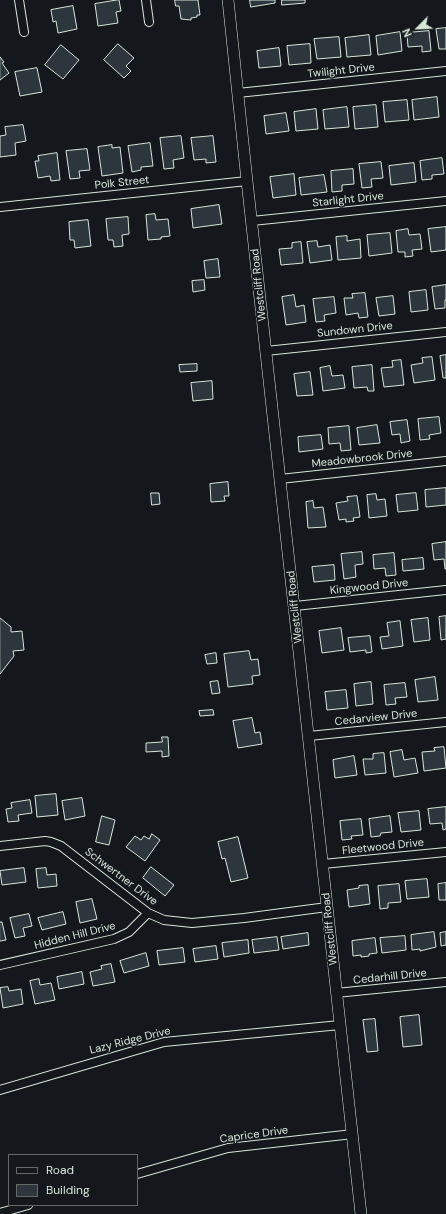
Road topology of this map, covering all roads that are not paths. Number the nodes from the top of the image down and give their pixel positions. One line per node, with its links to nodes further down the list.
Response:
1 (19, 0): 5 (street)
2 (146, 0): 4 (street)
3 (228, 0): 7 (street, Westcliff Road)
4 (148, 22)
5 (24, 32)
6 (446, 71): 7 (street, Twilight Drive)
7 (238, 93): 8 (street, Westcliff Road)
8 (247, 181): 10 (street, Polk Street); 11 (street, Westcliff Road)
9 (446, 201): 11 (street, Starlight Drive)
10 (0, 207)
11 (252, 221): 13 (street, Westcliff Road)
12 (446, 332): 13 (street, Sundown Drive)
13 (266, 351): 15 (street, Westcliff Road)
14 (446, 461): 15 (street, Meadowbrook Drive)
15 (280, 479): 17 (street, Westcliff Road)
16 (446, 590): 17 (street, Kingwood Drive)
17 (295, 606): 19 (street, Westcliff Road)
18 (446, 722): 19 (street, Cedarview Drive)
19 (309, 736): 22 (street, Westcliff Road)
20 (0, 846): 24 (street, Schwertner Drive)
21 (446, 852): 22 (street, Fleetwood Drive)
22 (323, 864): 23 (street, Westcliff Road)
23 (327, 907): 24 (street, Schwertner Drive); 27 (street, Westcliff Road)
24 (148, 913): 25 (street, Hidden Hill Drive)
25 (0, 965)
26 (446, 982): 27 (street, Cedarhill Drive)
27 (336, 993): 28 (street, Westcliff Road)
28 (340, 1025): 29 (street, Lazy Ridge Drive); 30 (street, Westcliff Road)
29 (0, 1090)
30 (353, 1134): 31 (street, Caprice Drive); 34 (street, Westcliff Road)
31 (138, 1174)
32 (24, 1206): 33 (street)
33 (0, 1213)
34 (361, 1214)

